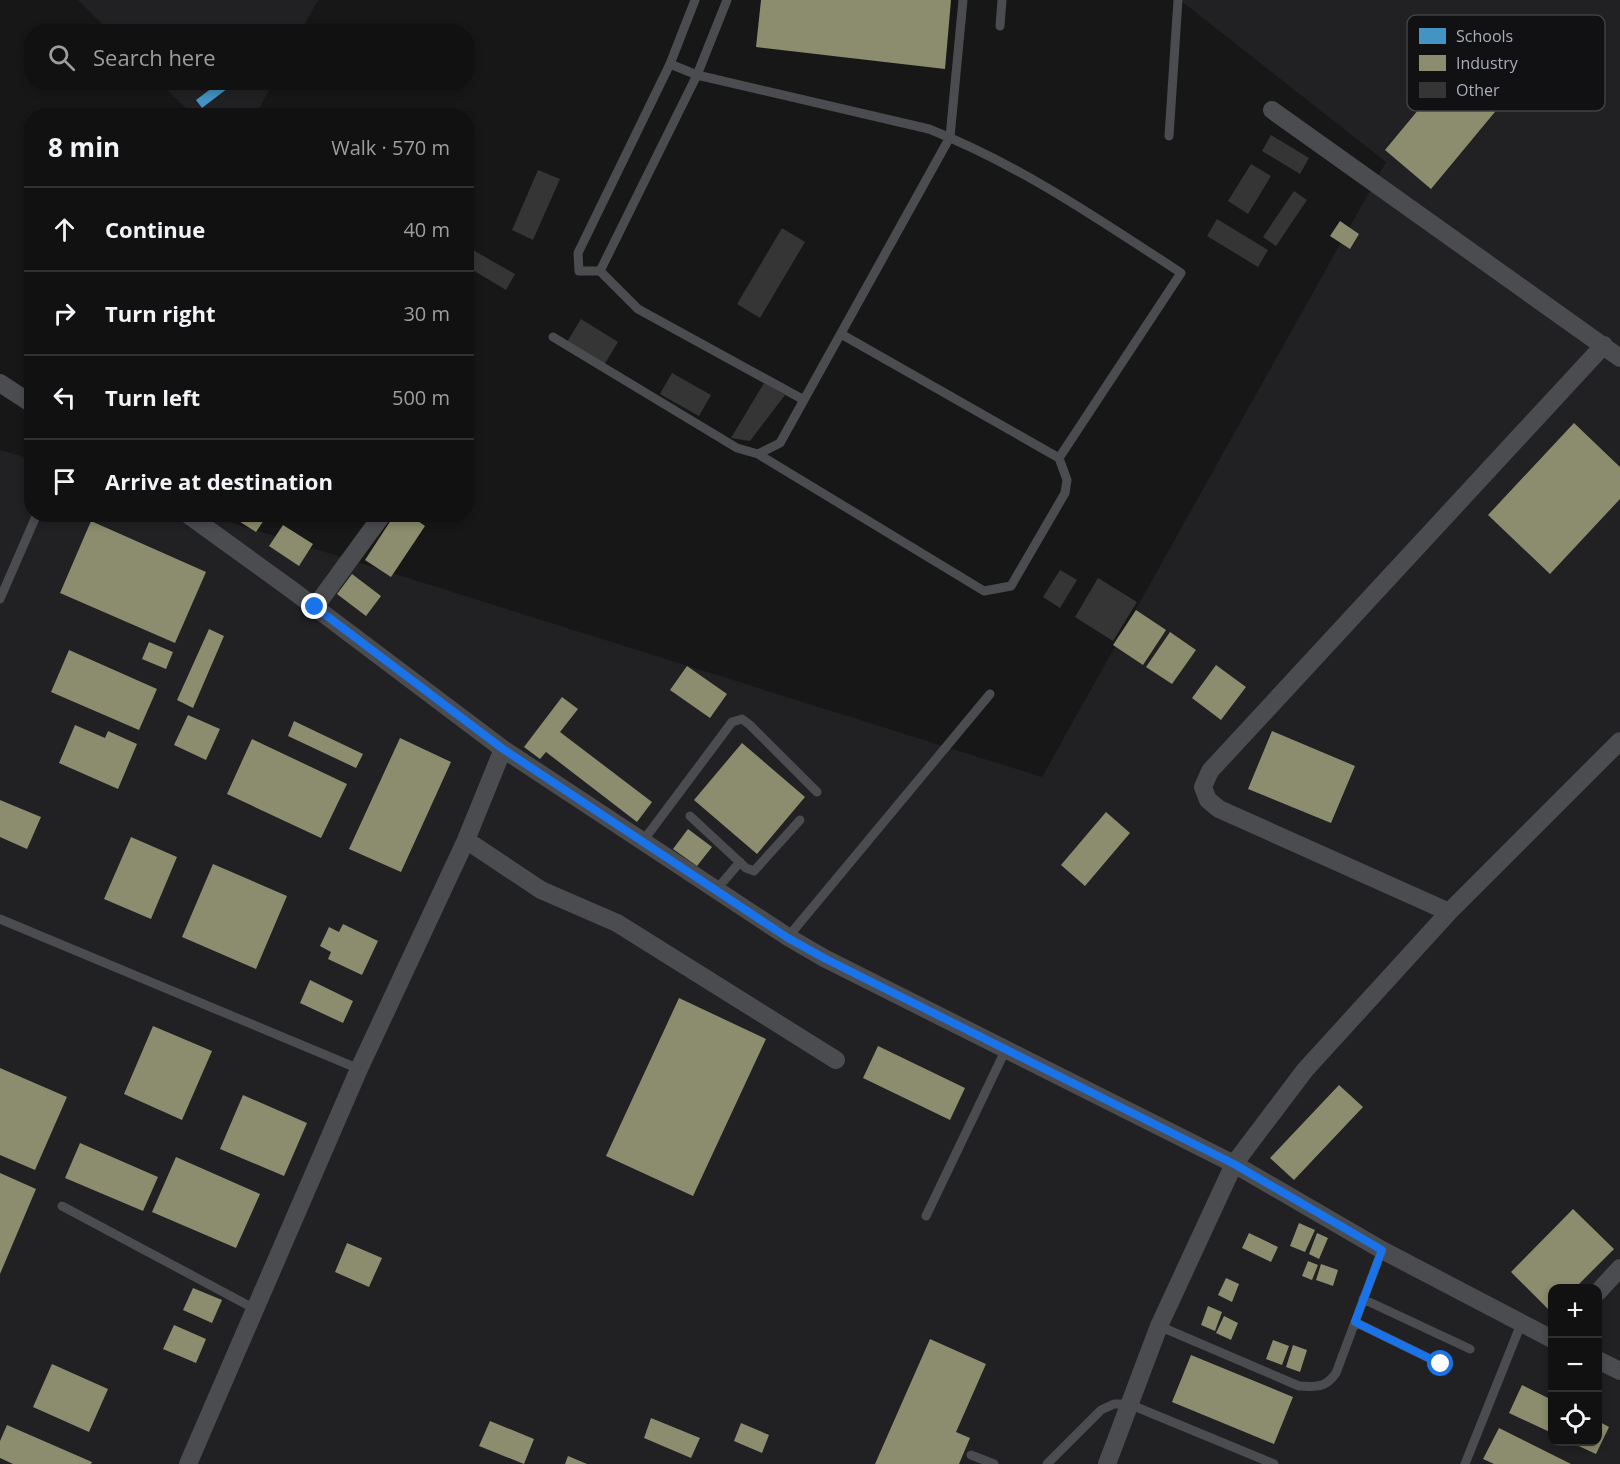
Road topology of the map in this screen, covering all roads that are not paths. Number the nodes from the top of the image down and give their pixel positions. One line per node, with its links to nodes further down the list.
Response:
1 (695, 0): 7 (lane)
2 (727, 0): 8 (lane)
3 (963, 0): 11 (lane)
4 (1002, 0): 6 (lane)
5 (1178, 0): 10 (lane)
6 (1000, 26)
7 (670, 63): 8 (lane); 12 (lane)
8 (697, 75): 11 (lane); 12 (lane)
9 (1272, 110): 15 (street)
10 (1169, 136)
11 (950, 137): 13 (lane); 21 (lane)
12 (600, 271): 19 (lane)
13 (841, 334): 19 (lane); 21 (lane)
14 (553, 337): 20 (lane)
15 (1604, 345): 16 (street); 37 (street)
16 (1620, 358)
17 (0, 383): 18 (street)
18 (24, 399)
19 (804, 400): 20 (lane)
20 (758, 454): 21 (lane)
21 (1059, 458)
22 (34, 522): 25 (lane)
23 (198, 522): 26 (street)
24 (377, 522): 26 (street)
25 (0, 599)
26 (315, 607): 29 (street)
27 (990, 694): 39 (lane)
28 (1620, 741): 37 (street)
29 (503, 749): 33 (street); 34 (street)
30 (817, 792): 34 (lane)
31 (690, 816): 35 (lane)
32 (800, 820): 35 (lane)
33 (466, 840): 41 (street); 42 (street)
34 (643, 842): 36 (street)
35 (740, 862): 36 (lane)
36 (716, 890): 39 (street)
37 (1449, 912): 43 (street)
38 (0, 919): 42 (lane)
39 (788, 938): 40 (street)
40 (1005, 1049): 43 (street); 45 (lane)
41 (836, 1060)
42 (359, 1069): 50 (street)
43 (1234, 1164): 46 (street); 53 (street)
44 (62, 1206): 50 (lane)
45 (926, 1216)
46 (1382, 1250): 49 (lane); 52 (street)
47 (1620, 1268): 48 (street)
48 (1602, 1288)
49 (1364, 1299): 51 (lane); 55 (lane)
50 (255, 1309): 61 (street)
51 (1355, 1322): 53 (lane); 57 (lane)
52 (1521, 1324): 54 (street); 66 (lane)
53 (1159, 1326): 59 (street)
54 (1550, 1338)
55 (1470, 1349)
56 (1602, 1362): 58 (street)
57 (1441, 1364)
58 (1620, 1371)
59 (1129, 1404): 63 (lane); 64 (street); 65 (lane)
60 (971, 1455): 62 (lane)
61 (188, 1464)
62 (994, 1464)
63 (1047, 1464)
64 (1108, 1464)
65 (1274, 1464)
66 (1464, 1464)

